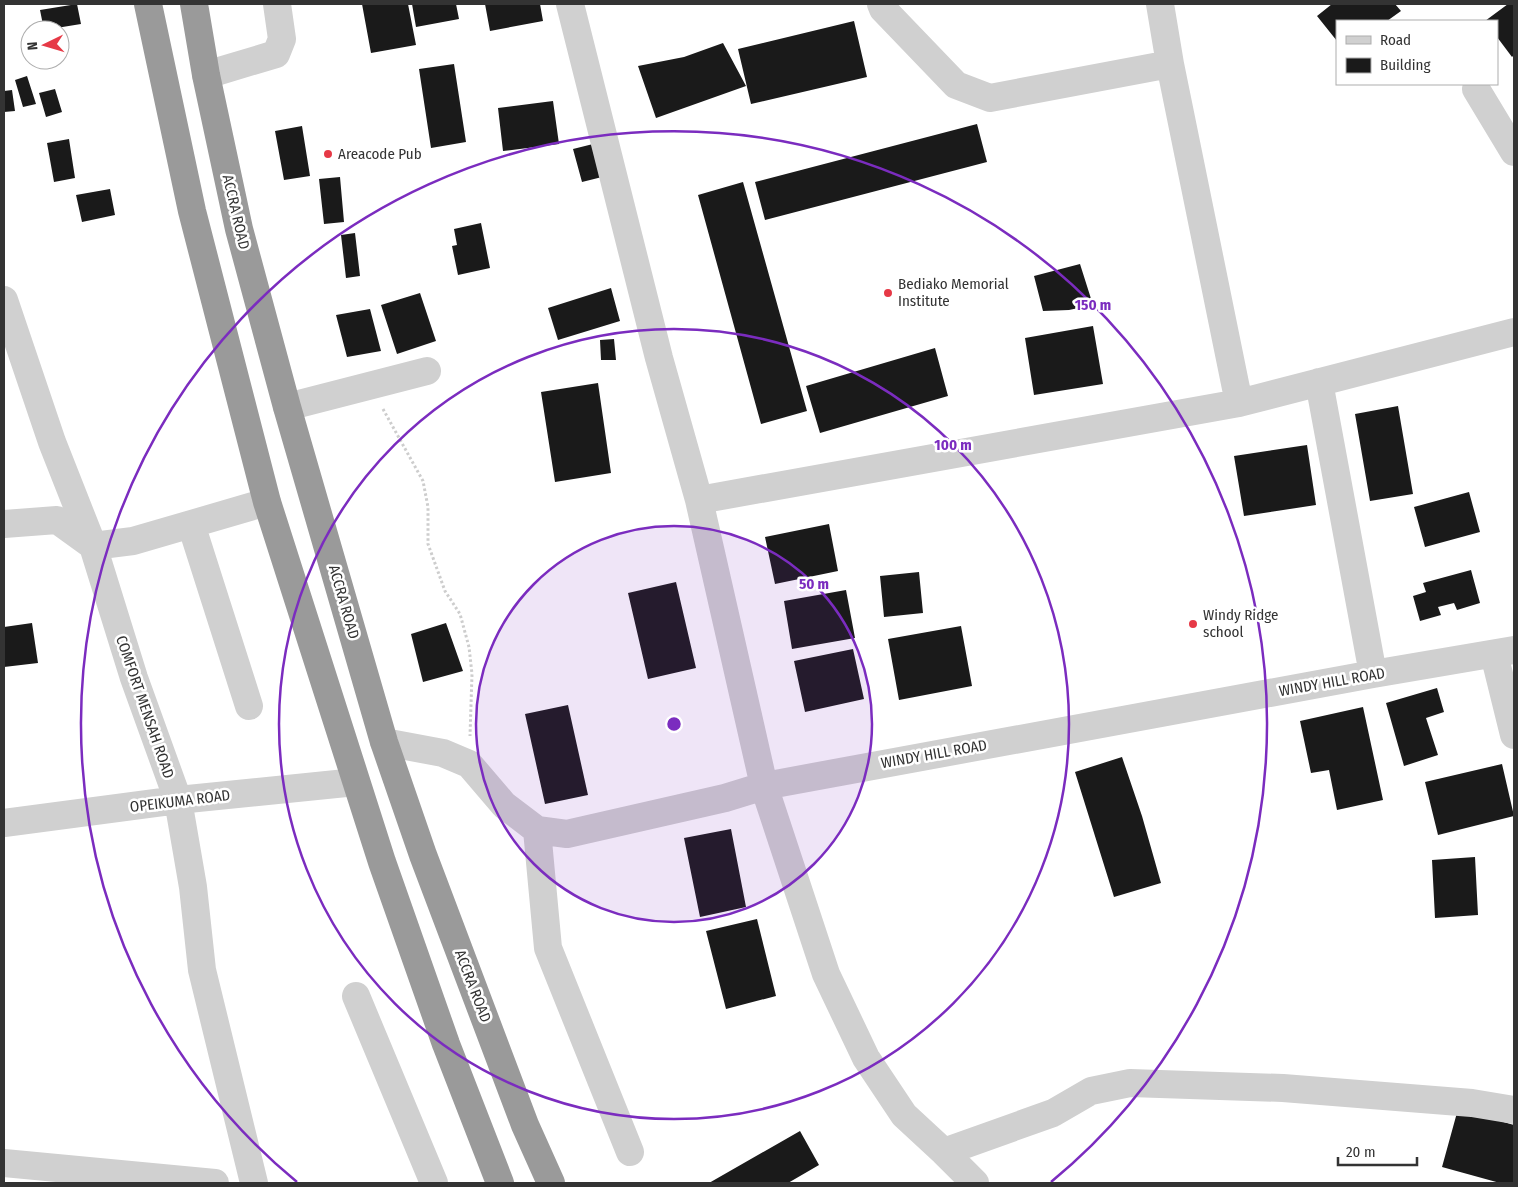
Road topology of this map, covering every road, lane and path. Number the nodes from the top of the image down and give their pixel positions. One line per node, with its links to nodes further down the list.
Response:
1 (148, 4): 19 (highway)
2 (194, 4): 8 (highway, ACCRA ROAD)
3 (277, 4): 8 (street)
4 (570, 4): 18 (street)
5 (881, 4): 7 (street)
6 (1160, 4): 7 (street)
7 (1170, 64): 16 (street)
8 (206, 76): 17 (highway, ACCRA ROAD)
9 (1476, 89): 10 (street)
10 (1514, 152)
11 (4, 300): 22 (street, COMFORT MENSAH ROAD)
12 (1514, 332): 14 (street)
13 (427, 371): 15 (street)
14 (1319, 382): 16 (street); 24 (street)
15 (370, 386): 17 (street); 28 (path)
16 (1239, 403): 18 (street)
17 (287, 407): 27 (highway, ACCRA ROAD)
18 (699, 500): 30 (street)
19 (267, 502): 21 (street); 29 (highway)
20 (4, 524): 22 (street)
21 (191, 524): 22 (street); 25 (street)
22 (93, 546): 31 (street, COMFORT MENSAH ROAD)
23 (1504, 652): 24 (street, WINDY HILL ROAD); 26 (street)
24 (1373, 674): 30 (street, WINDY HILL ROAD)
25 (249, 706)
26 (1514, 735)
27 (384, 742): 28 (street, WINDY HILL ROAD); 43 (highway, ACCRA ROAD)
28 (469, 764): 33 (street, WINDY HILL ROAD)
29 (356, 782): 31 (street, OPEIKUMA ROAD); 42 (highway)
30 (764, 786): 33 (street, WINDY HILL ROAD); 37 (street)
31 (178, 800): 32 (street, OPEIKUMA ROAD); 40 (street, COMFORT MENSAH ROAD)
32 (4, 822)
33 (537, 830): 36 (street)
34 (356, 996): 41 (street)
35 (1514, 1110): 37 (street)
36 (630, 1152)
37 (944, 1152): 44 (street)
38 (4, 1163): 39 (street)
39 (215, 1183)
40 (254, 1183)
41 (434, 1183)
42 (500, 1183)
43 (551, 1183)
44 (974, 1183)

